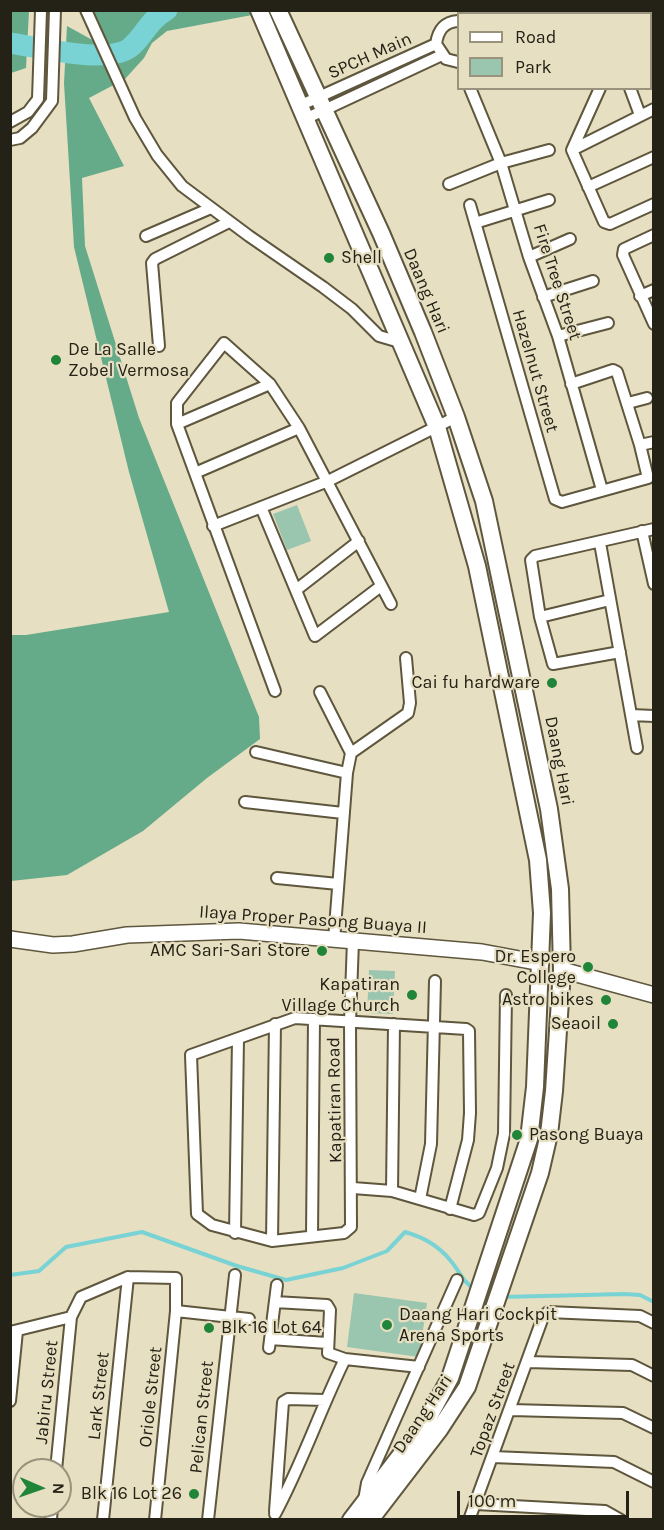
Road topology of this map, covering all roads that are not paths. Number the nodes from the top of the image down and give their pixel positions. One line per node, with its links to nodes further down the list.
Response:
1 (41, 10): 17 (street)
2 (55, 10): 18 (street)
3 (86, 10): 28 (street)
4 (278, 10): 13 (main road, Daang Hari)
5 (260, 11): 15 (main road, Daang Hari)
6 (457, 21): 7 (street, SPCH Main)
7 (436, 44): 8 (street, SPCH Main); 13 (street, SPCH Main)
8 (442, 55): 9 (street); 13 (street, SPCH Main)
9 (457, 61)
10 (471, 90): 22 (street, Fire Tree Street)
11 (599, 90): 20 (street)
12 (631, 90): 16 (street)
13 (321, 104): 15 (street); 49 (main road, Daang Hari)
14 (654, 109): 16 (street)
15 (302, 112): 43 (main road, Daang Hari)
16 (640, 115): 20 (street)
17 (10, 122)
18 (10, 140)
19 (549, 150): 22 (street)
20 (572, 150): 24 (street)
21 (654, 157): 24 (street)
22 (501, 164): 23 (street); 29 (street, Fire Tree Street)
23 (449, 184)
24 (588, 187): 26 (street)
25 (549, 200): 29 (street)
26 (654, 204)
27 (470, 205): 31 (street, Hazelnut Street)
28 (211, 208): 30 (street); 32 (street)
29 (516, 212): 31 (street); 35 (street, Fire Tree Street)
30 (229, 222): 43 (street); 44 (street)
31 (475, 223): 57 (street, Hazelnut Street)
32 (146, 236)
33 (654, 236): 38 (street)
34 (570, 239): 35 (street)
35 (529, 257): 39 (street, Fire Tree Street)
36 (593, 281): 39 (street)
37 (654, 290): 38 (street)
38 (640, 296): 41 (street)
39 (543, 297): 42 (street, Fire Tree Street)
40 (608, 323): 42 (street)
41 (654, 324)
42 (558, 336): 46 (street, Fire Tree Street)
43 (403, 343): 51 (main road, Daang Hari)
44 (159, 346)
45 (270, 384): 50 (street); 50 (street); 52 (street)
46 (572, 384): 48 (street); 57 (street, Fire Tree Street)
47 (647, 398): 48 (street)
48 (628, 403): 54 (street)
49 (456, 417): 51 (street); 87 (main road, Daang Hari)
50 (177, 424): 55 (street)
51 (437, 427): 56 (street); 86 (main road, Daang Hari)
52 (299, 428): 55 (street); 56 (street)
53 (654, 442): 54 (street)
54 (640, 445): 57 (street)
55 (195, 473): 59 (street)
56 (328, 481): 58 (street); 61 (street)
57 (602, 490)
58 (261, 507): 59 (street); 65 (street)
59 (213, 526): 71 (street)
60 (648, 530): 62 (street); 63 (street)
61 (359, 541): 64 (street); 65 (street)
62 (600, 543): 66 (street); 68 (street)
63 (654, 584)
64 (381, 586): 65 (street); 67 (street)
65 (296, 590)
66 (610, 600): 68 (street); 69 (street)
67 (391, 604)
68 (540, 617): 69 (street)
69 (620, 652): 73 (street)
70 (406, 658): 77 (street)
71 (275, 691)
72 (320, 692): 77 (street)
73 (631, 715): 74 (street); 75 (street)
74 (654, 716)
75 (637, 748)
76 (256, 752): 78 (street)
77 (351, 753): 78 (street)
78 (347, 773): 80 (street)
79 (245, 802): 80 (street)
80 (344, 813): 82 (street)
81 (277, 878): 82 (street)
82 (338, 884): 84 (street)
83 (10, 939): 84 (street, Ilaya Proper Pasong Buaya II)
84 (334, 940): 85 (street, Ilaya Proper Pasong Buaya II)
85 (353, 941): 86 (street, Ilaya Proper Pasong Buaya II); 92 (street, Kapatiran Road)
86 (541, 963): 129 (main road, Daang Hari)
87 (561, 969): 90 (street); 136 (main road, Daang Hari)
88 (435, 981): 95 (street)
89 (506, 995): 100 (street)
90 (654, 995)
91 (314, 1019): 92 (street); 93 (street); 102 (street)
92 (350, 1022): 94 (street); 97 (street, Kapatiran Road)
93 (275, 1024): 96 (street); 103 (street)
94 (394, 1024): 95 (street); 98 (street)
95 (433, 1029): 99 (street); 100 (street)
96 (238, 1039): 101 (street); 101 (street)
97 (353, 1188): 98 (street); 102 (street, Kapatiran Road)
98 (392, 1191): 99 (street)
99 (420, 1199): 100 (street)
100 (450, 1209)
101 (235, 1233): 103 (street)
102 (312, 1236): 103 (street)
103 (272, 1241)
104 (235, 1275): 111 (street, Pelican Street)
105 (128, 1277): 109 (street, Oriole Street); 110 (street); 132 (street, Lark Street)
106 (457, 1280): 118 (street)
107 (277, 1285): 108 (street)
108 (275, 1302): 115 (street); 115 (street)
109 (176, 1311): 111 (street); 133 (street, Oriole Street)
110 (71, 1317): 114 (street); 125 (street, Jabiru Street)
111 (229, 1318): 112 (street); 134 (street, Pelican Street)
112 (249, 1319)
113 (654, 1323): 117 (street, Topaz Street)
114 (14, 1332): 121 (street)
115 (327, 1343): 116 (street)
116 (345, 1359): 118 (street); 120 (street)
117 (528, 1362): 119 (street); 122 (street, Topaz Street)
118 (419, 1367): 129 (street)
119 (654, 1376)
120 (325, 1400): 126 (street); 127 (street)
121 (10, 1401)
122 (510, 1410): 123 (street); 124 (street, Topaz Street)
123 (654, 1428)
124 (493, 1457): 128 (street); 130 (street, Topaz Street)
125 (57, 1458)
126 (276, 1475): 127 (street); 131 (street)
127 (292, 1482): 131 (street)
128 (654, 1482)
129 (364, 1500): 135 (main road, Daang Hari)
130 (476, 1504): 137 (street, Topaz Street); 138 (street)
131 (274, 1517)
132 (103, 1520)
133 (155, 1520)
134 (208, 1520)
135 (351, 1520)
136 (370, 1520)
137 (470, 1520)
138 (621, 1520)

